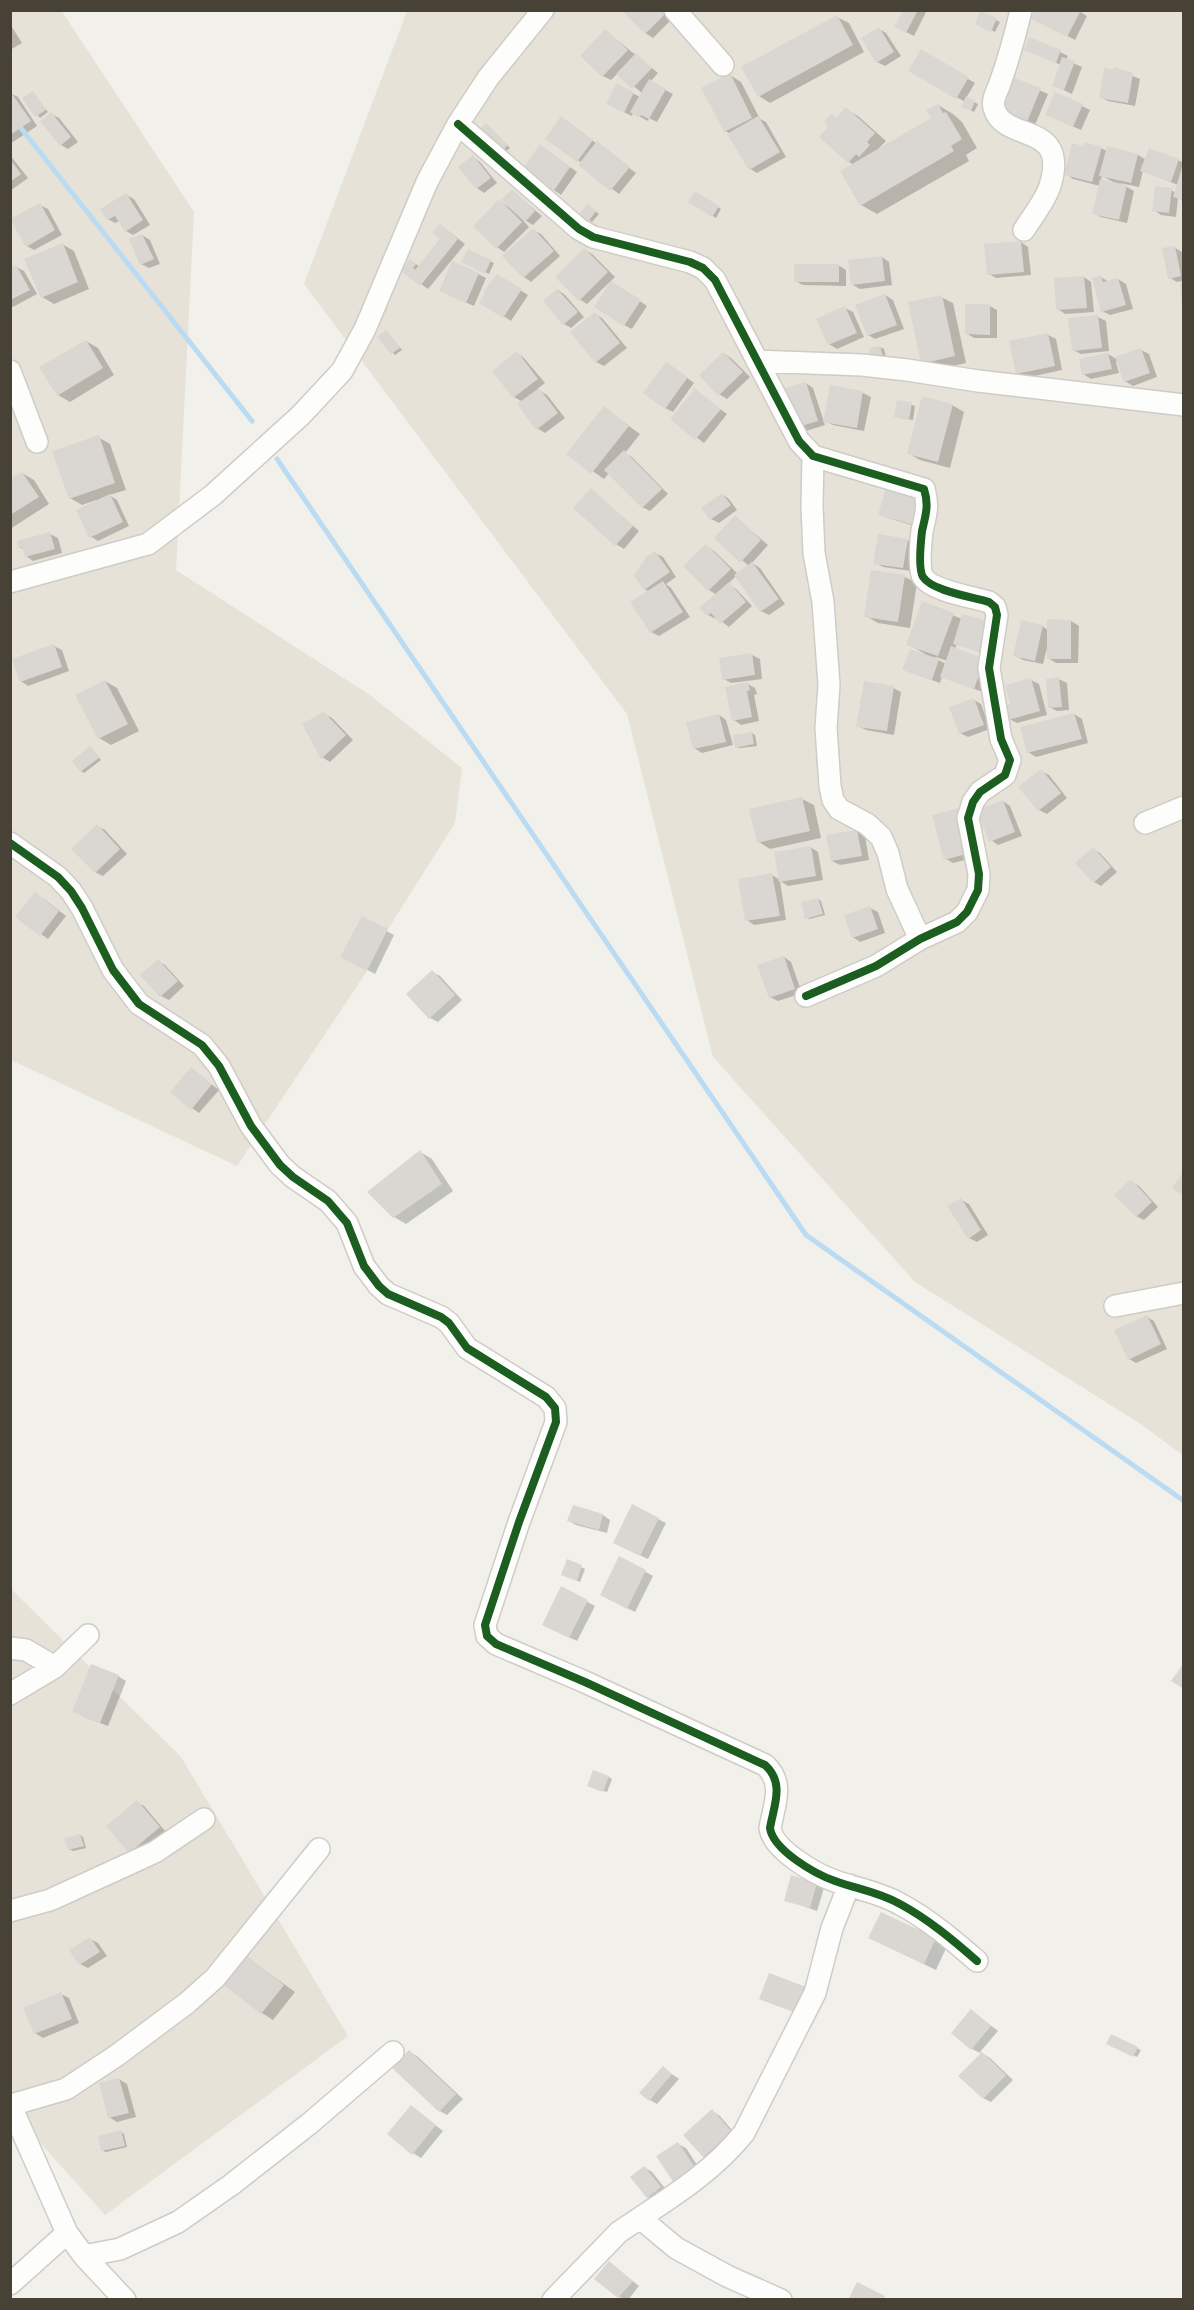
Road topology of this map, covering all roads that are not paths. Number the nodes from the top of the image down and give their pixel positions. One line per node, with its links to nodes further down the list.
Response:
1 (543, 10): 5 (street)
2 (675, 10): 4 (street)
3 (1021, 10): 6 (street)
4 (723, 65)
5 (458, 124): 7 (street); 12 (street)
6 (1024, 230)
7 (757, 361): 9 (street); 11 (street)
8 (10, 371): 10 (street)
9 (1184, 405)
10 (37, 442)
11 (813, 456): 16 (street); 16 (street)
12 (10, 582)
13 (1184, 807): 14 (street)
14 (1146, 823)
15 (10, 843): 26 (street)
16 (920, 939): 17 (street)
17 (806, 996)
18 (1184, 1293): 19 (street)
19 (1115, 1306)
20 (88, 1635): 22 (street)
21 (10, 1648): 22 (street)
22 (56, 1667): 23 (street)
23 (10, 1694)
24 (204, 1819): 27 (street)
25 (319, 1849): 30 (street)
26 (849, 1885): 28 (street); 31 (street)
27 (10, 1911)
28 (977, 1961)
29 (393, 2052): 33 (street)
30 (11, 2104): 32 (street)
31 (640, 2218): 36 (street); 37 (street)
32 (67, 2233): 33 (street); 34 (street)
33 (84, 2256): 35 (street)
34 (10, 2284)
35 (125, 2300)
36 (553, 2300)
37 (781, 2300)

